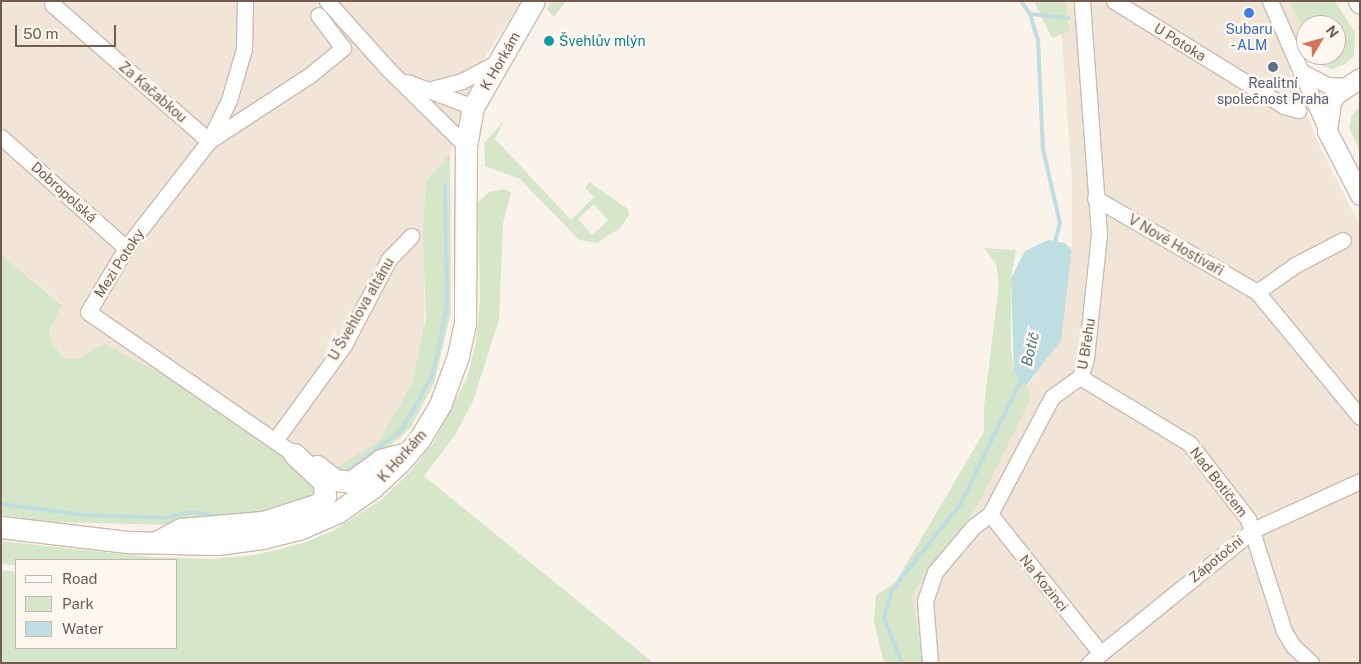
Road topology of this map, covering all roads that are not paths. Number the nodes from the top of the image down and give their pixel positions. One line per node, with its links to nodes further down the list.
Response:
1 (245, 1): 18 (street, Mezi Potoky)
2 (327, 1): 11 (street)
3 (534, 1): 9 (main road, K Horkám)
4 (1082, 1): 21 (street, U Břehu)
5 (1114, 1): 15 (street, U Potoka)
6 (1270, 1): 10 (street)
7 (52, 4): 18 (street, Za Kačabkou)
8 (318, 15): 18 (street, Mezi Potoky)
9 (497, 62): 13 (street); 14 (main road, K Horkám)
10 (1300, 71): 12 (street); 16 (street)
11 (402, 81): 13 (street); 19 (street)
12 (1355, 83): 16 (street)
13 (428, 90): 14 (street)
14 (474, 107): 19 (main road, K Horkám)
15 (1298, 110)
16 (1328, 131): 20 (street)
17 (1, 137): 24 (street, Dobropolská)
18 (209, 141): 24 (street, Mezi Potoky)
19 (466, 146): 29 (main road, K Horkám)
20 (1360, 194)
21 (1095, 198): 25 (street, V Nové Hostivaři); 26 (street, U Břehu)
22 (411, 236): 28 (street, U Švehlova altánu)
23 (1343, 240): 25 (street)
24 (126, 248): 28 (street, Mezi Potoky)
25 (1257, 292): 27 (street, V Nové Hostivaři)
26 (1080, 377): 32 (street, U Břehu); 34 (street, Nad Botičem)
27 (1360, 417)
28 (276, 439): 30 (street)
29 (408, 453): 30 (main road); 35 (main road, K Horkám)
30 (298, 457): 35 (main road)
31 (1360, 481): 34 (street, Zápotoční)
32 (990, 514): 36 (street, Na Kozinci); 37 (street, U Břehu)
33 (1, 527): 35 (main road, K Horkám)
34 (1253, 530): 36 (street, Zápotoční); 39 (street, Nad Botičem)
35 (155, 543)
36 (1099, 651): 38 (street, Zápotoční)
37 (930, 663)
38 (1089, 663)
39 (1311, 663)

